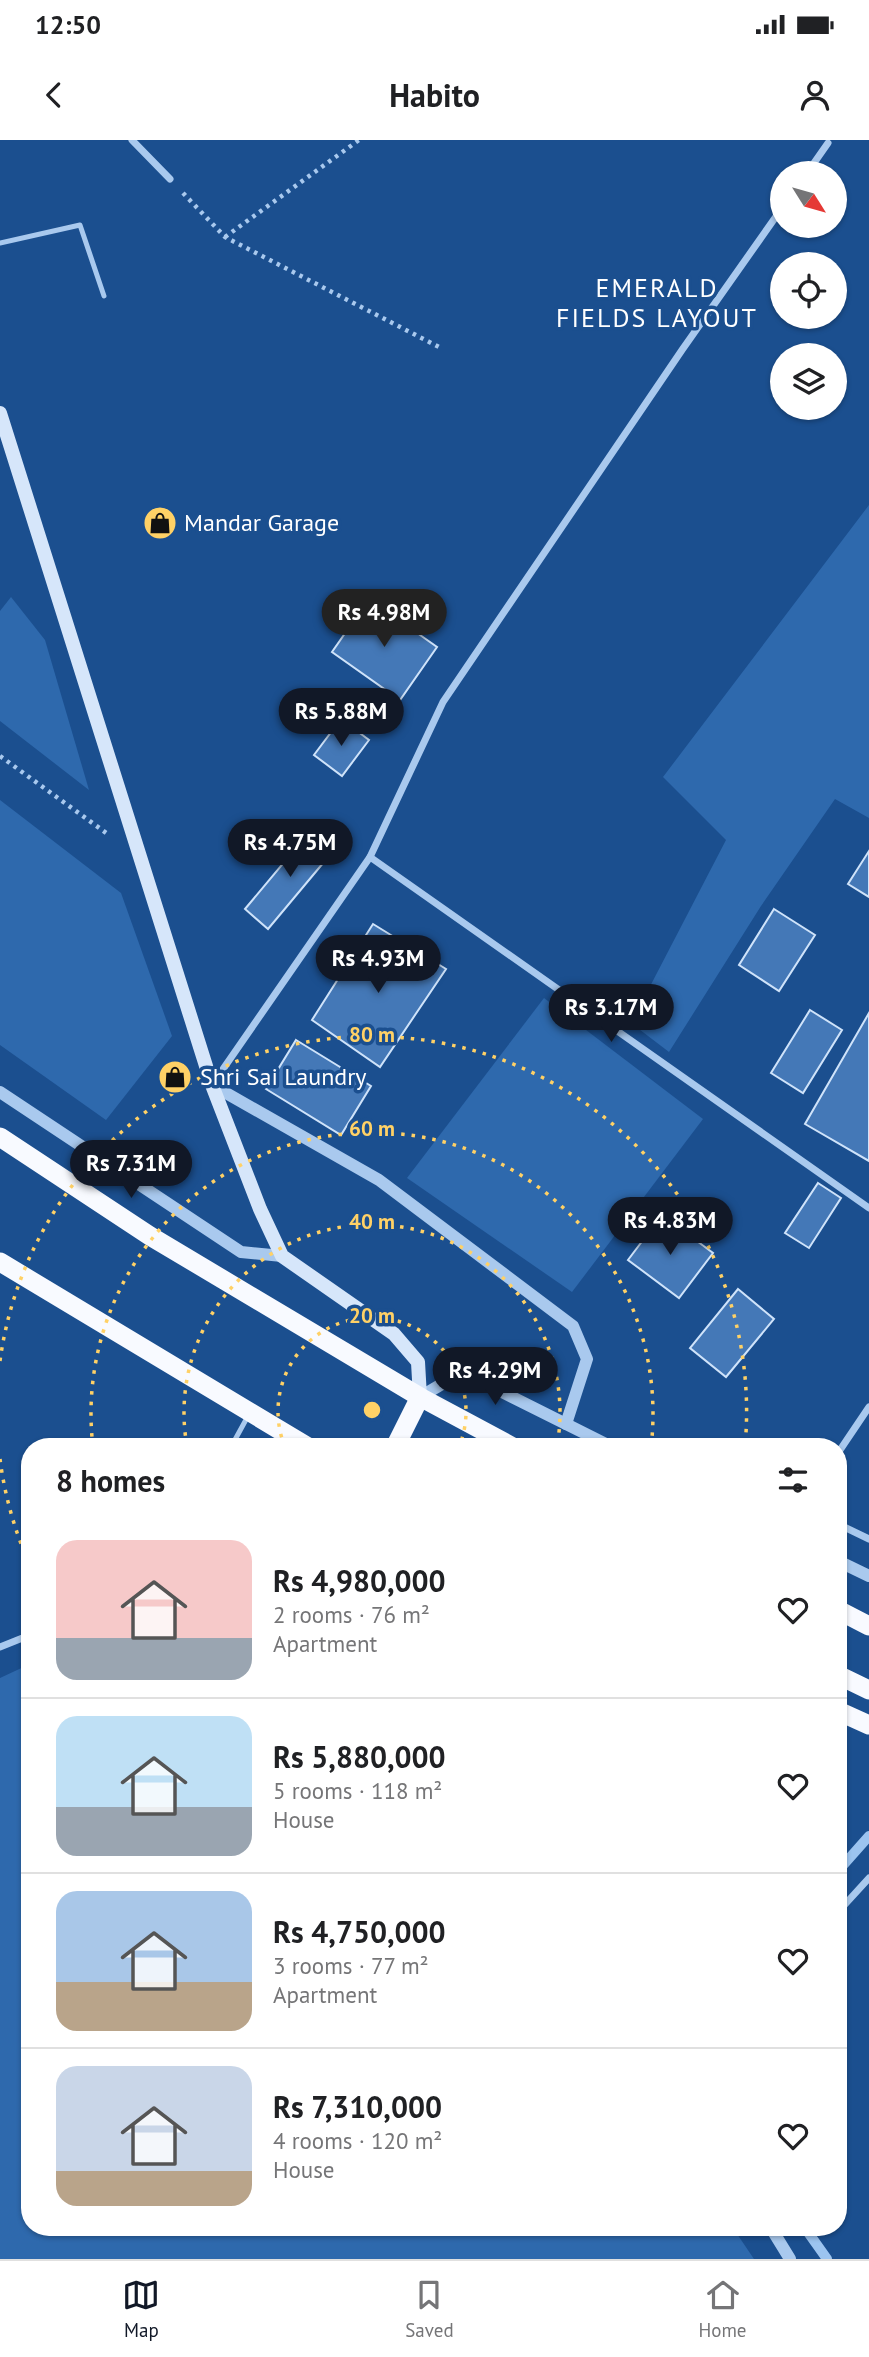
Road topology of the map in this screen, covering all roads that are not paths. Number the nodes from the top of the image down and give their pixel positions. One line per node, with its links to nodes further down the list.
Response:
1 (132, 140): 4 (street)
2 (828, 143): 3 (street)
3 (815, 161)
4 (170, 179)
5 (770, 225): 9 (street)
6 (0, 243): 7 (lane)
7 (104, 296)
8 (0, 413): 10 (main road)
9 (370, 858): 10 (street); 13 (street)
10 (212, 1085): 14 (main road); 19 (street)
11 (0, 1092): 14 (street)
12 (0, 1137): 16 (highway)
13 (869, 1208)
14 (282, 1256): 16 (main road)
15 (0, 1262): 18 (highway)
16 (420, 1397): 19 (street); 22 (highway); 23 (highway)
17 (869, 1407): 25 (street)
18 (250, 1414): 20 (lane); 21 (highway)
19 (566, 1423): 24 (street)
20 (236, 1438)
21 (292, 1438)
22 (400, 1438)
23 (496, 1438)
24 (595, 1438)
25 (847, 1440)
26 (847, 1528): 27 (street)
27 (869, 1539)
28 (847, 1565): 29 (street)
29 (869, 1576)
30 (847, 1615): 31 (highway)
31 (869, 1626)
32 (21, 1639): 33 (street)
33 (0, 1647)
34 (847, 1679): 35 (highway)
35 (869, 1690)
36 (847, 1715): 37 (highway)
37 (869, 1726)
38 (869, 1878): 39 (street)
39 (847, 1902)
40 (776, 2236): 41 (street)
41 (790, 2259)

